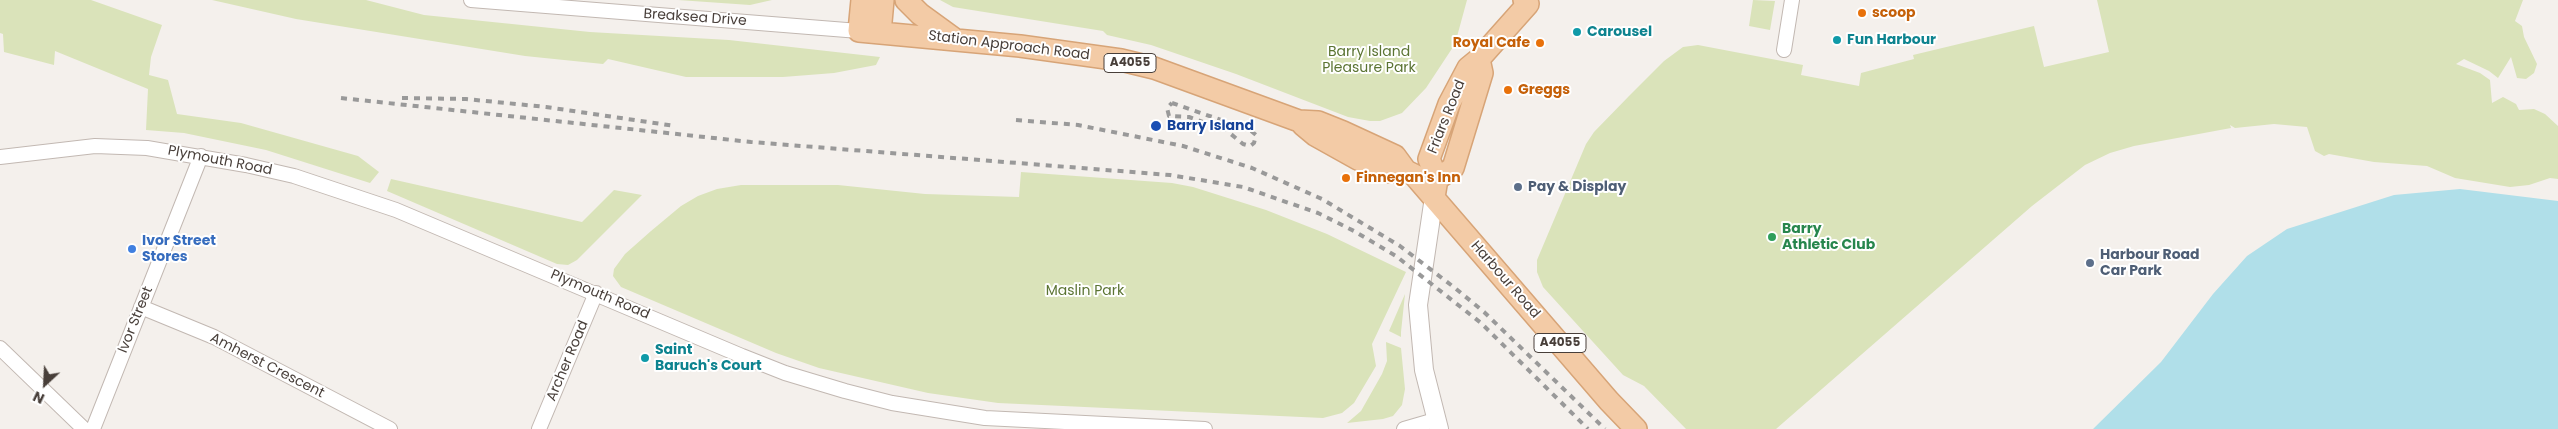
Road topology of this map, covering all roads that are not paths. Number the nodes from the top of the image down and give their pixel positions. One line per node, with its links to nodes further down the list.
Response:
1 (472, 0): 7 (street, Breaksea Drive)
2 (862, 0): 7 (main road)
3 (883, 0): 8 (main road)
4 (906, 0): 9 (main road, A4055)
5 (1792, 0): 10 (street)
6 (1528, 1): 13 (main road, Friars Road / A4055)
7 (859, 32): 8 (main road, Station Approach Road / A4055)
8 (880, 33): 9 (main road, Station Approach Road / A4055)
9 (954, 38): 13 (main road, Station Approach Road / A4055)
10 (1784, 50)
11 (200, 156): 12 (street, Plymouth Road); 14 (street, Plymouth Road); 15 (street, Ivor Street)
12 (0, 157)
13 (1435, 188): 18 (street); 25 (main road, Harbour Road / A4055)
14 (596, 293): 17 (street, Plymouth Road); 22 (street, Archer Road)
15 (141, 307): 20 (street, Ivor Street); 21 (street, Amherst Crescent)
16 (0, 348): 19 (street)
17 (985, 424): 23 (street, Plymouth Road)
18 (1437, 424): 24 (street)
19 (84, 429)
20 (93, 429)
21 (390, 429)
22 (540, 429)
23 (1205, 429)
24 (1404, 429)
25 (1636, 429)

